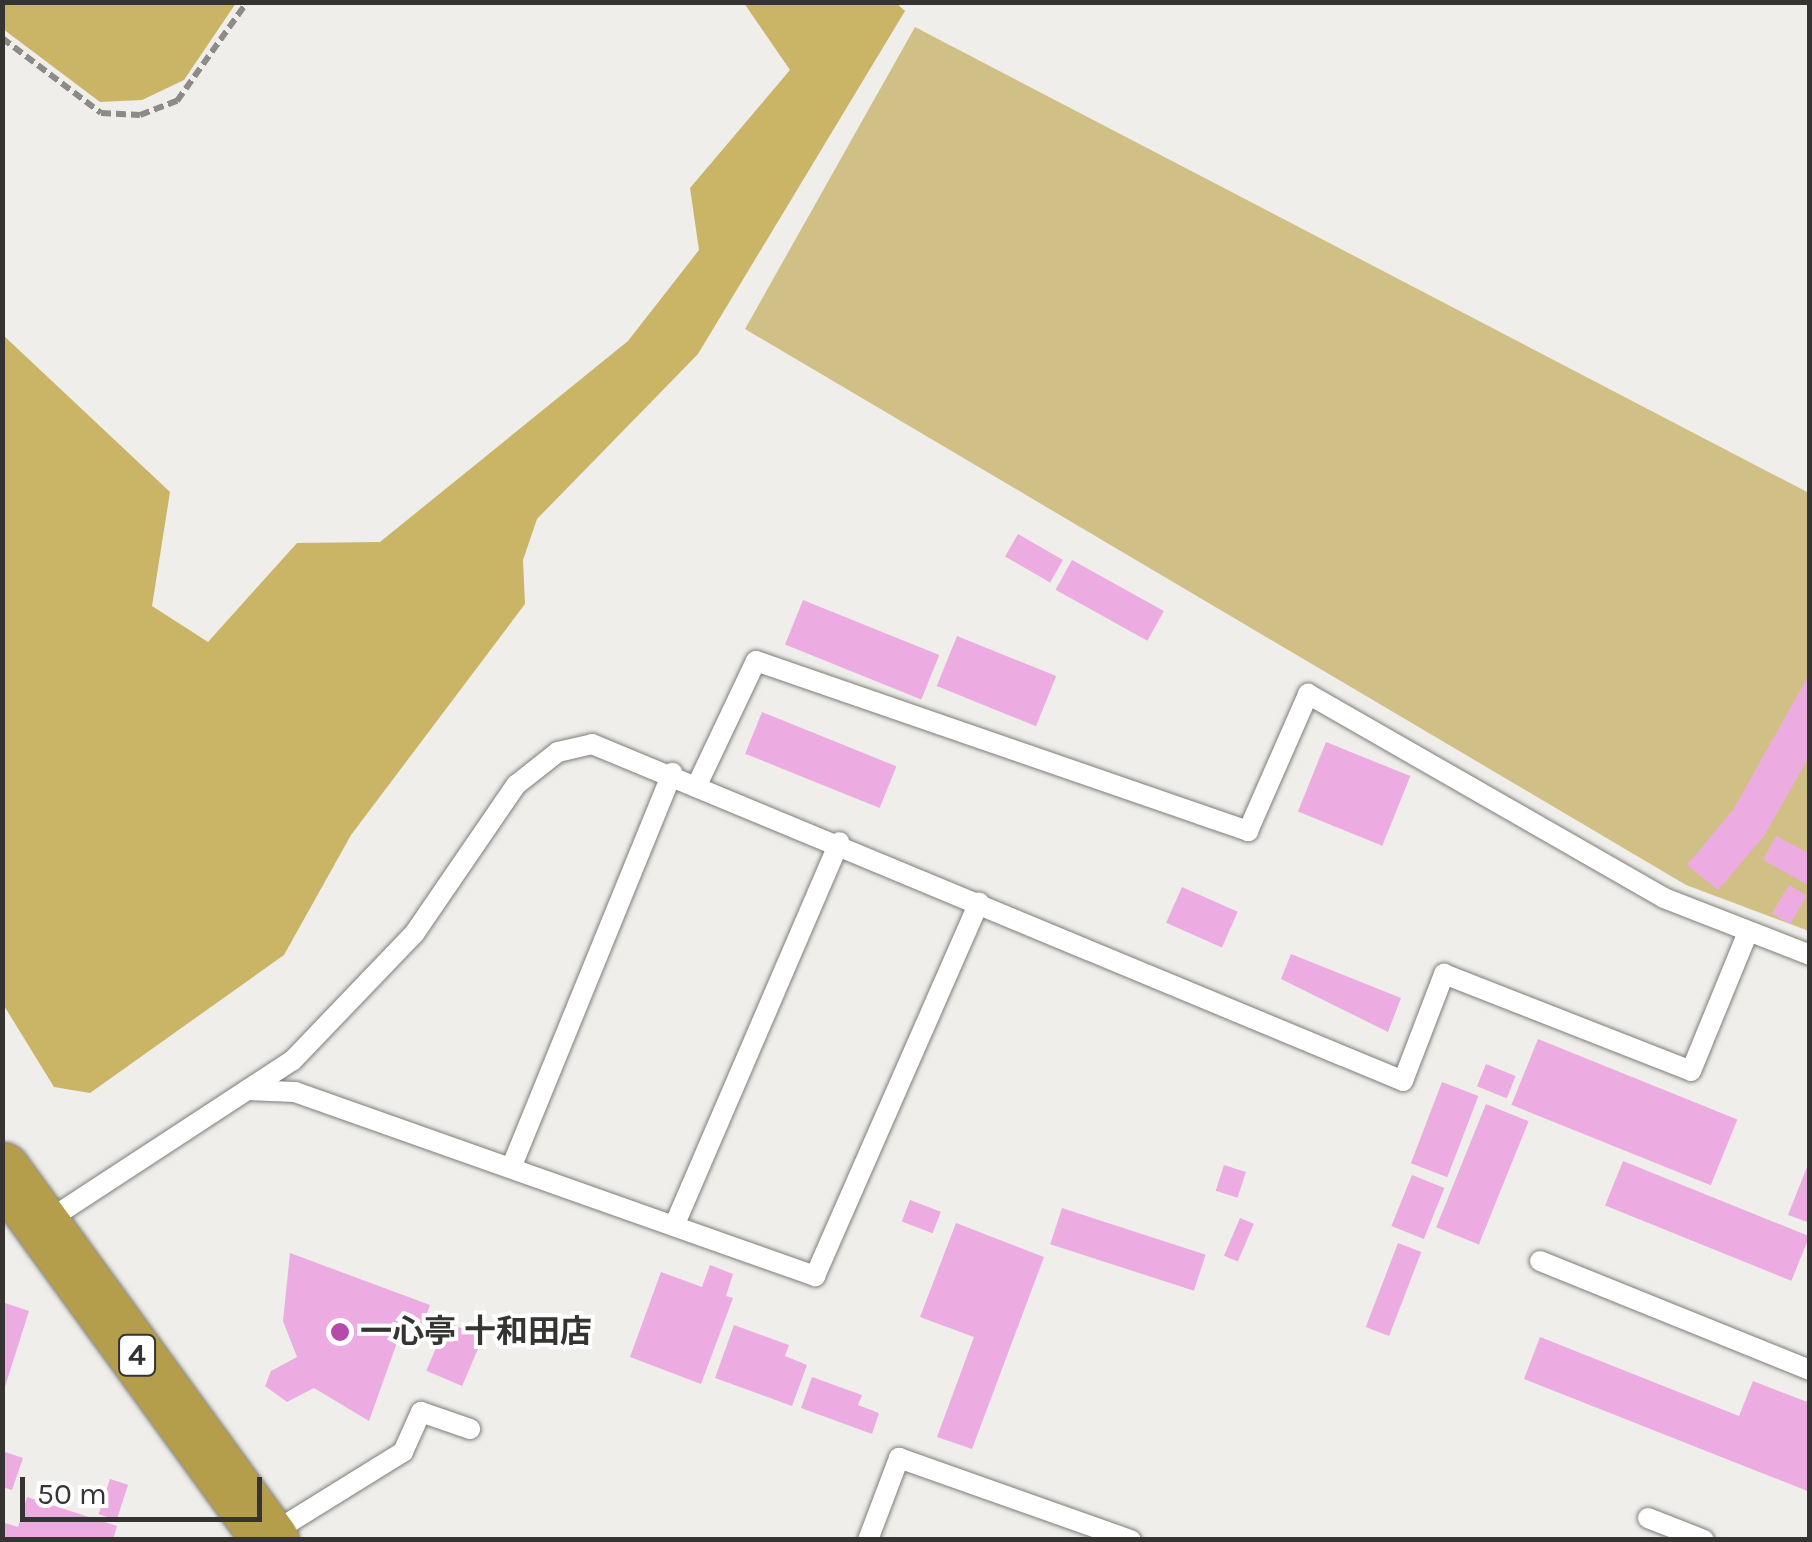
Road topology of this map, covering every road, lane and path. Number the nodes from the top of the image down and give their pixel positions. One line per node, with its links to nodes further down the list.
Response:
1 (248, 2): 2 (path)
2 (2, 38)
3 (672, 773): 4 (lane); 9 (lane); 10 (lane)
4 (698, 783): 5 (lane); 7 (lane)
5 (839, 842): 6 (lane); 13 (lane)
6 (979, 902): 7 (lane); 13 (lane)
7 (1748, 932): 8 (lane)
8 (1810, 955)
9 (247, 1090): 10 (lane); 12 (lane)
10 (510, 1168): 13 (lane)
11 (2, 1170): 12 (highway, 4)
12 (42, 1224): 18 (highway, 4)
13 (674, 1226)
14 (1540, 1261): 15 (lane)
15 (1810, 1370)
16 (470, 1429): 18 (lane)
17 (1648, 1518): 21 (lane)
18 (269, 1538)
19 (868, 1540): 20 (lane)
20 (1132, 1540)
21 (1704, 1540)

